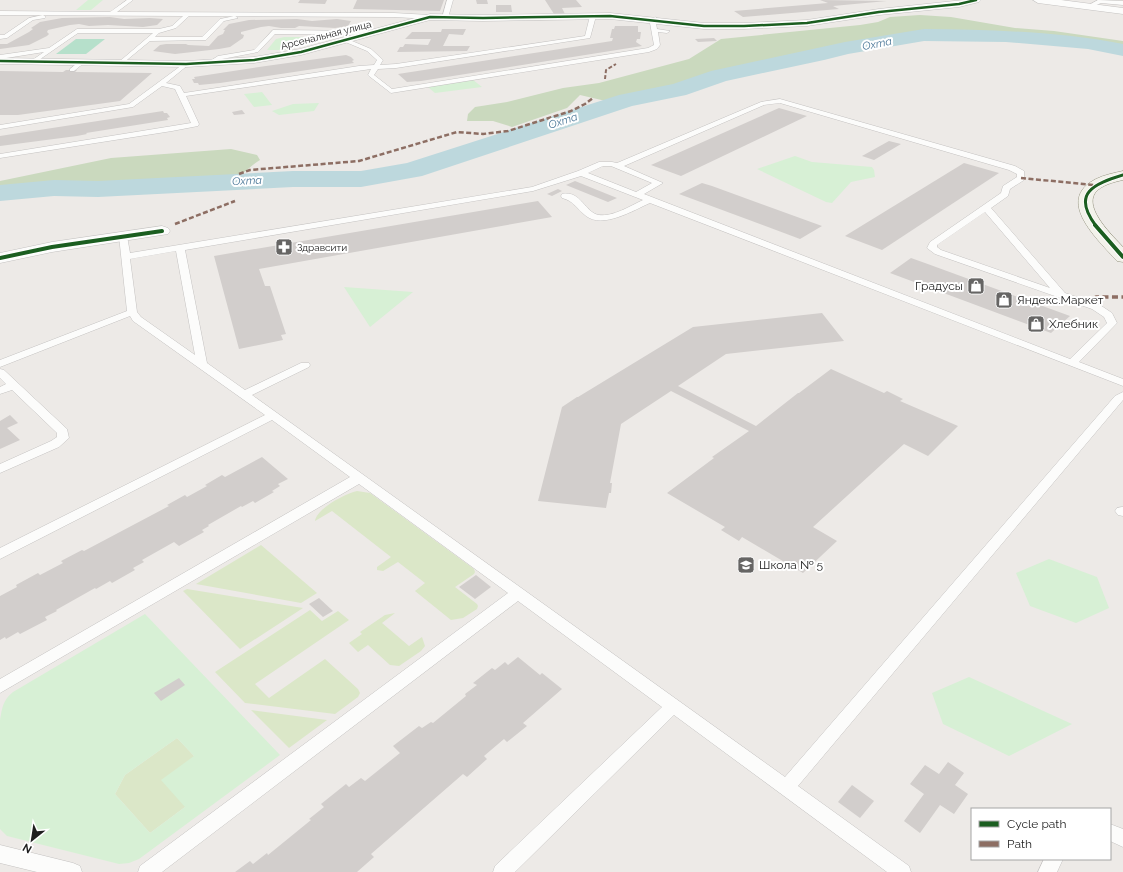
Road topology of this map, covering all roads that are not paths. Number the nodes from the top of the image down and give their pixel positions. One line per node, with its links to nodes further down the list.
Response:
1 (130, 0): 8 (lane)
2 (450, 0): 16 (lane)
3 (976, 0): 17 (street, Арсенальная улица)
4 (1038, 0): 6 (street)
5 (1123, 3): 6 (lane)
6 (1090, 6): 9 (street)
7 (106, 10): 8 (lane)
8 (115, 11): 10 (lane); 12 (lane)
9 (1123, 11)
10 (61, 13): 11 (lane); 21 (lane)
11 (2, 14)
12 (188, 14): 13 (lane); 19 (lane)
13 (251, 14): 15 (lane); 22 (lane)
14 (593, 16): 16 (street, Арсенальная улица); 17 (street, Арсенальная улица); 32 (lane)
15 (430, 17): 16 (street, Арсенальная улица); 20 (street, Арсенальная улица)
16 (445, 18)
17 (655, 25): 18 (lane); 32 (lane)
18 (667, 30)
19 (159, 31): 22 (lane); 24 (lane)
20 (373, 33): 23 (street, Арсенальная улица); 25 (lane)
21 (0, 37)
22 (150, 39): 30 (lane)
23 (345, 40): 25 (street, Арсенальная улица); 32 (lane)
24 (52, 48): 26 (lane); 28 (lane)
25 (255, 55): 31 (street, Арсенальная улица)
26 (0, 57)
27 (0, 61): 28 (street, Арсенальная улица)
28 (34, 61): 29 (street, Арсенальная улица)
29 (82, 62): 30 (street, Арсенальная улица); 33 (lane)
30 (122, 62): 31 (street, Арсенальная улица)
31 (186, 64): 34 (lane)
32 (376, 67): 35 (lane)
33 (72, 70)
34 (161, 84): 35 (lane); 36 (lane)
35 (182, 95): 37 (lane)
36 (0, 127)
37 (0, 156)
38 (617, 166): 39 (lane); 41 (lane); 44 (lane)
39 (581, 173): 41 (lane); 47 (lane)
40 (1123, 175): 49 (street)
41 (636, 194): 43 (lane)
42 (565, 196): 43 (lane)
43 (649, 200): 53 (lane)
44 (986, 208): 51 (lane); 51 (lane)
45 (162, 231): 46 (street)
46 (123, 236): 48 (lane); 50 (street)
47 (180, 248): 48 (lane); 55 (lane)
48 (125, 257): 52 (lane)
49 (1123, 257)
50 (0, 258)
51 (1062, 295): 53 (lane)
52 (132, 312): 54 (lane); 55 (lane)
53 (1072, 363): 58 (lane)
54 (0, 364)
55 (202, 365): 61 (lane)
56 (305, 365): 61 (lane)
57 (0, 372): 59 (lane)
58 (1123, 383)
59 (14, 385): 60 (lane); 64 (lane)
60 (0, 391)
61 (244, 395): 63 (lane)
62 (1123, 395): 70 (lane)
63 (273, 415): 65 (lane); 66 (lane)
64 (0, 469)
65 (359, 478): 67 (lane); 68 (lane)
66 (0, 554)
67 (518, 593): 69 (lane); 76 (lane)
68 (0, 687)
69 (674, 706): 70 (lane); 77 (lane)
70 (786, 788): 78 (lane)
71 (1111, 832): 72 (lane)
72 (1123, 838)
73 (0, 854): 75 (lane)
74 (1053, 860): 79 (lane)
75 (73, 872)
76 (147, 872)
77 (502, 872)
78 (902, 872)
79 (1047, 872)

